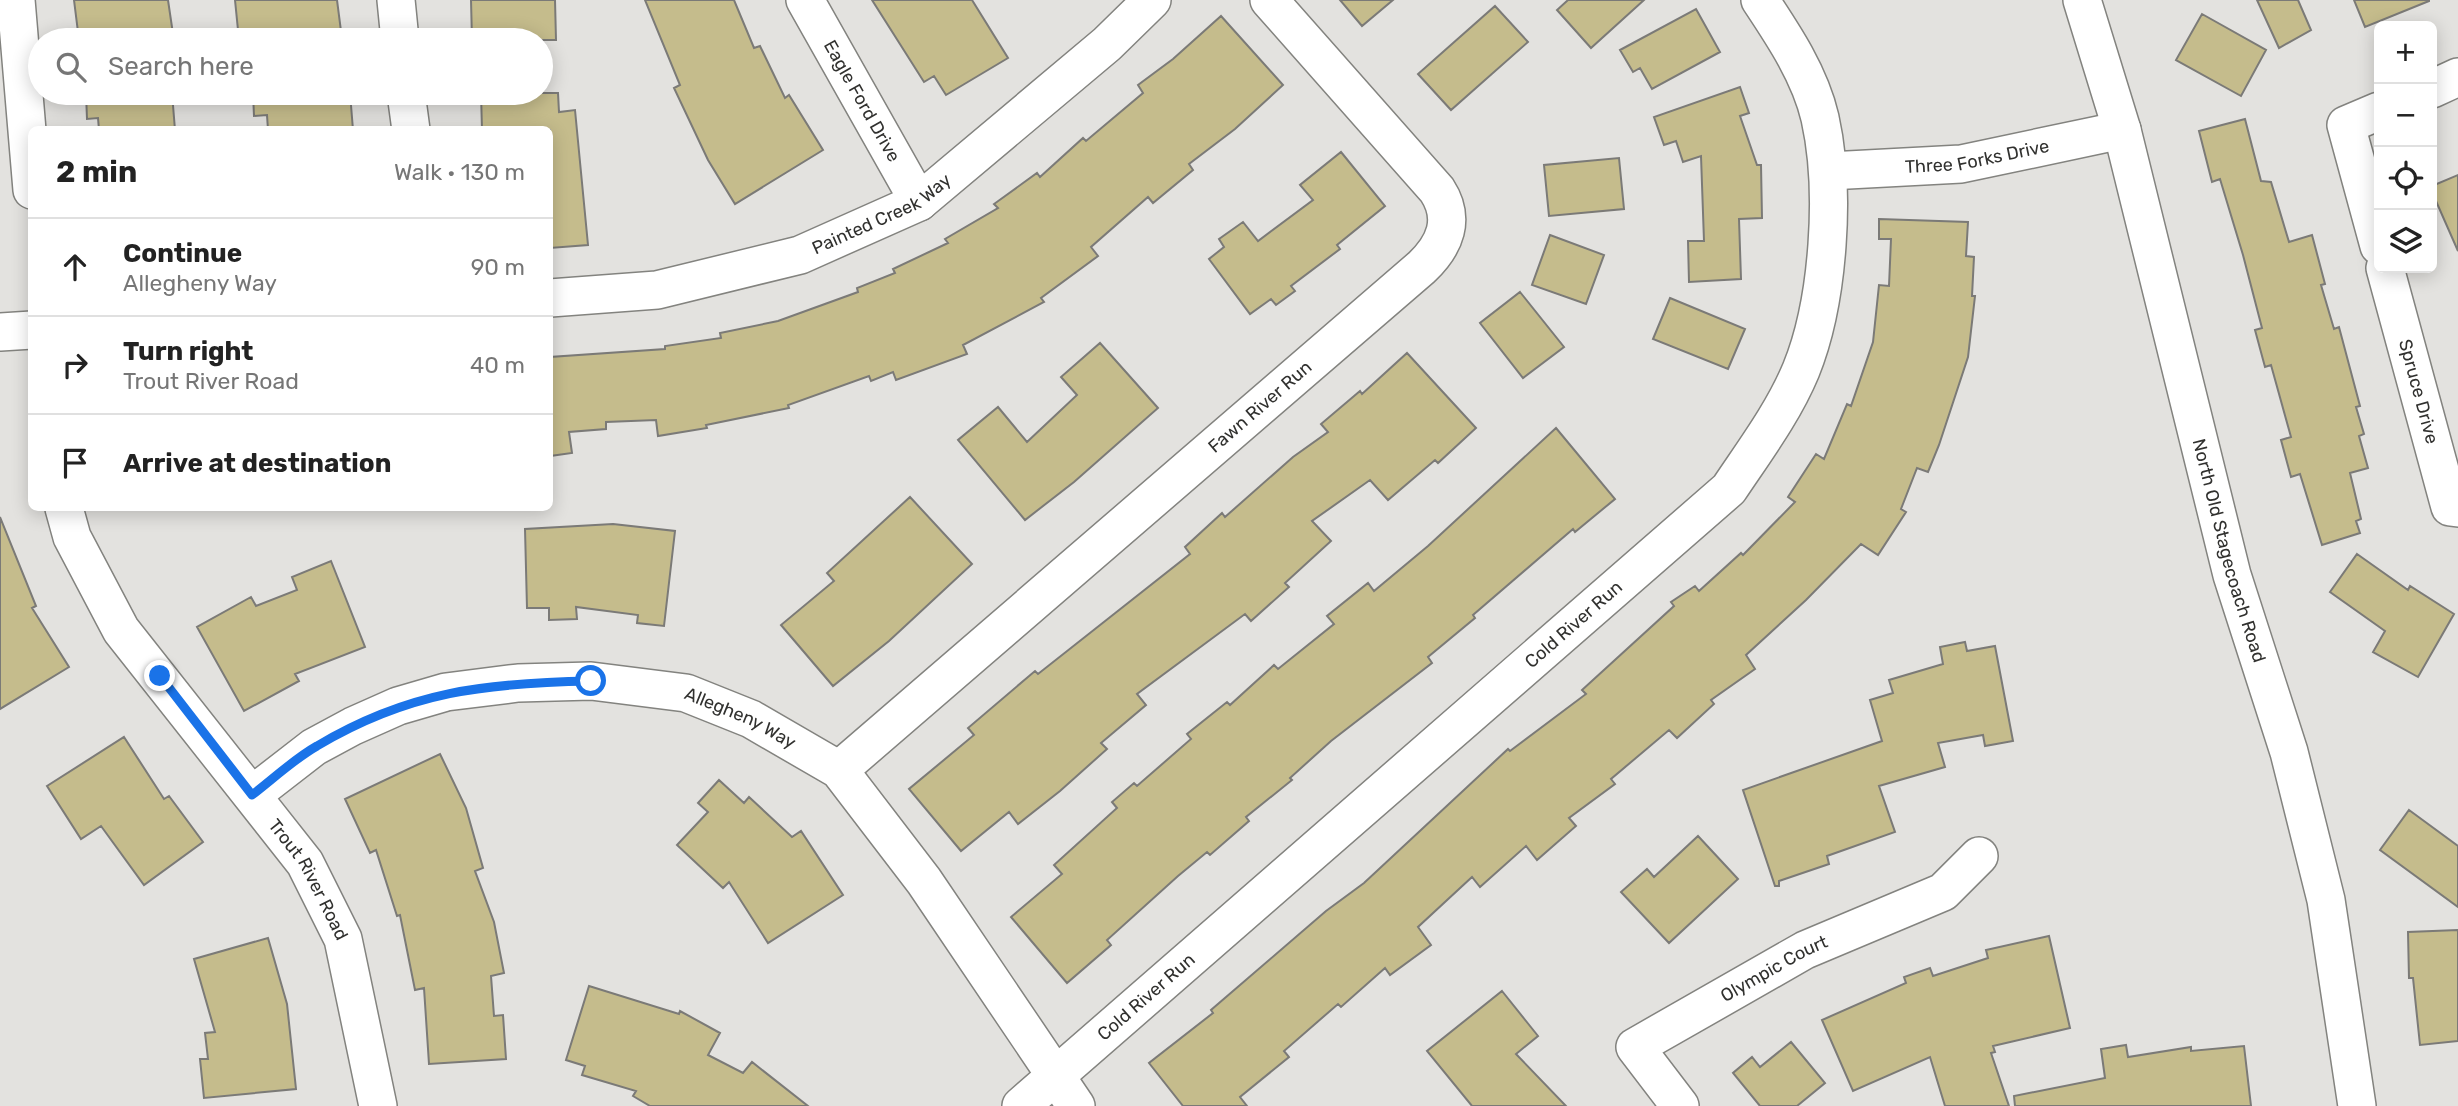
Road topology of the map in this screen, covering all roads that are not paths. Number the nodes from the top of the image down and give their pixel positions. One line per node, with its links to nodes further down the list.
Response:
1 (16, 0): 15 (street)
2 (396, 0): 8 (street)
3 (805, 0): 17 (street, Eagle Ford Drive)
4 (1152, 0): 17 (street, Painted Creek Way)
5 (1269, 0): 25 (street, Fawn River Run)
6 (1760, 0): 16 (street, Cold River Run)
7 (2082, 0): 14 (street, North Old Stagecoach Road)
8 (399, 28)
9 (2458, 77): 10 (street)
10 (2437, 87)
11 (408, 105): 13 (street)
12 (2374, 113): 18 (street)
13 (410, 126)
14 (2122, 130): 16 (street, Three Forks Drive); 33 (street, North Old Stagecoach Road)
15 (28, 142)
16 (1829, 171): 28 (street, Cold River Run)
17 (919, 202): 20 (street, Painted Creek Way)
18 (2374, 228)
19 (2386, 273): 23 (street, Spruce Drive)
20 (553, 298)
21 (28, 330): 22 (street)
22 (0, 332)
23 (2458, 508)
24 (66, 511): 26 (street, Trout River Road)
25 (839, 770): 26 (street, Allegheny Way); 28 (street, Allegheny Way)
26 (252, 795): 29 (street, Trout River Road)
27 (1979, 856): 32 (street, Olympic Court)
28 (1056, 1076): 30 (street, Cold River Run); 31 (street, Allegheny Way)
29 (378, 1106)
30 (1021, 1106)
31 (1076, 1106)
32 (1680, 1106)
33 (2357, 1106)

